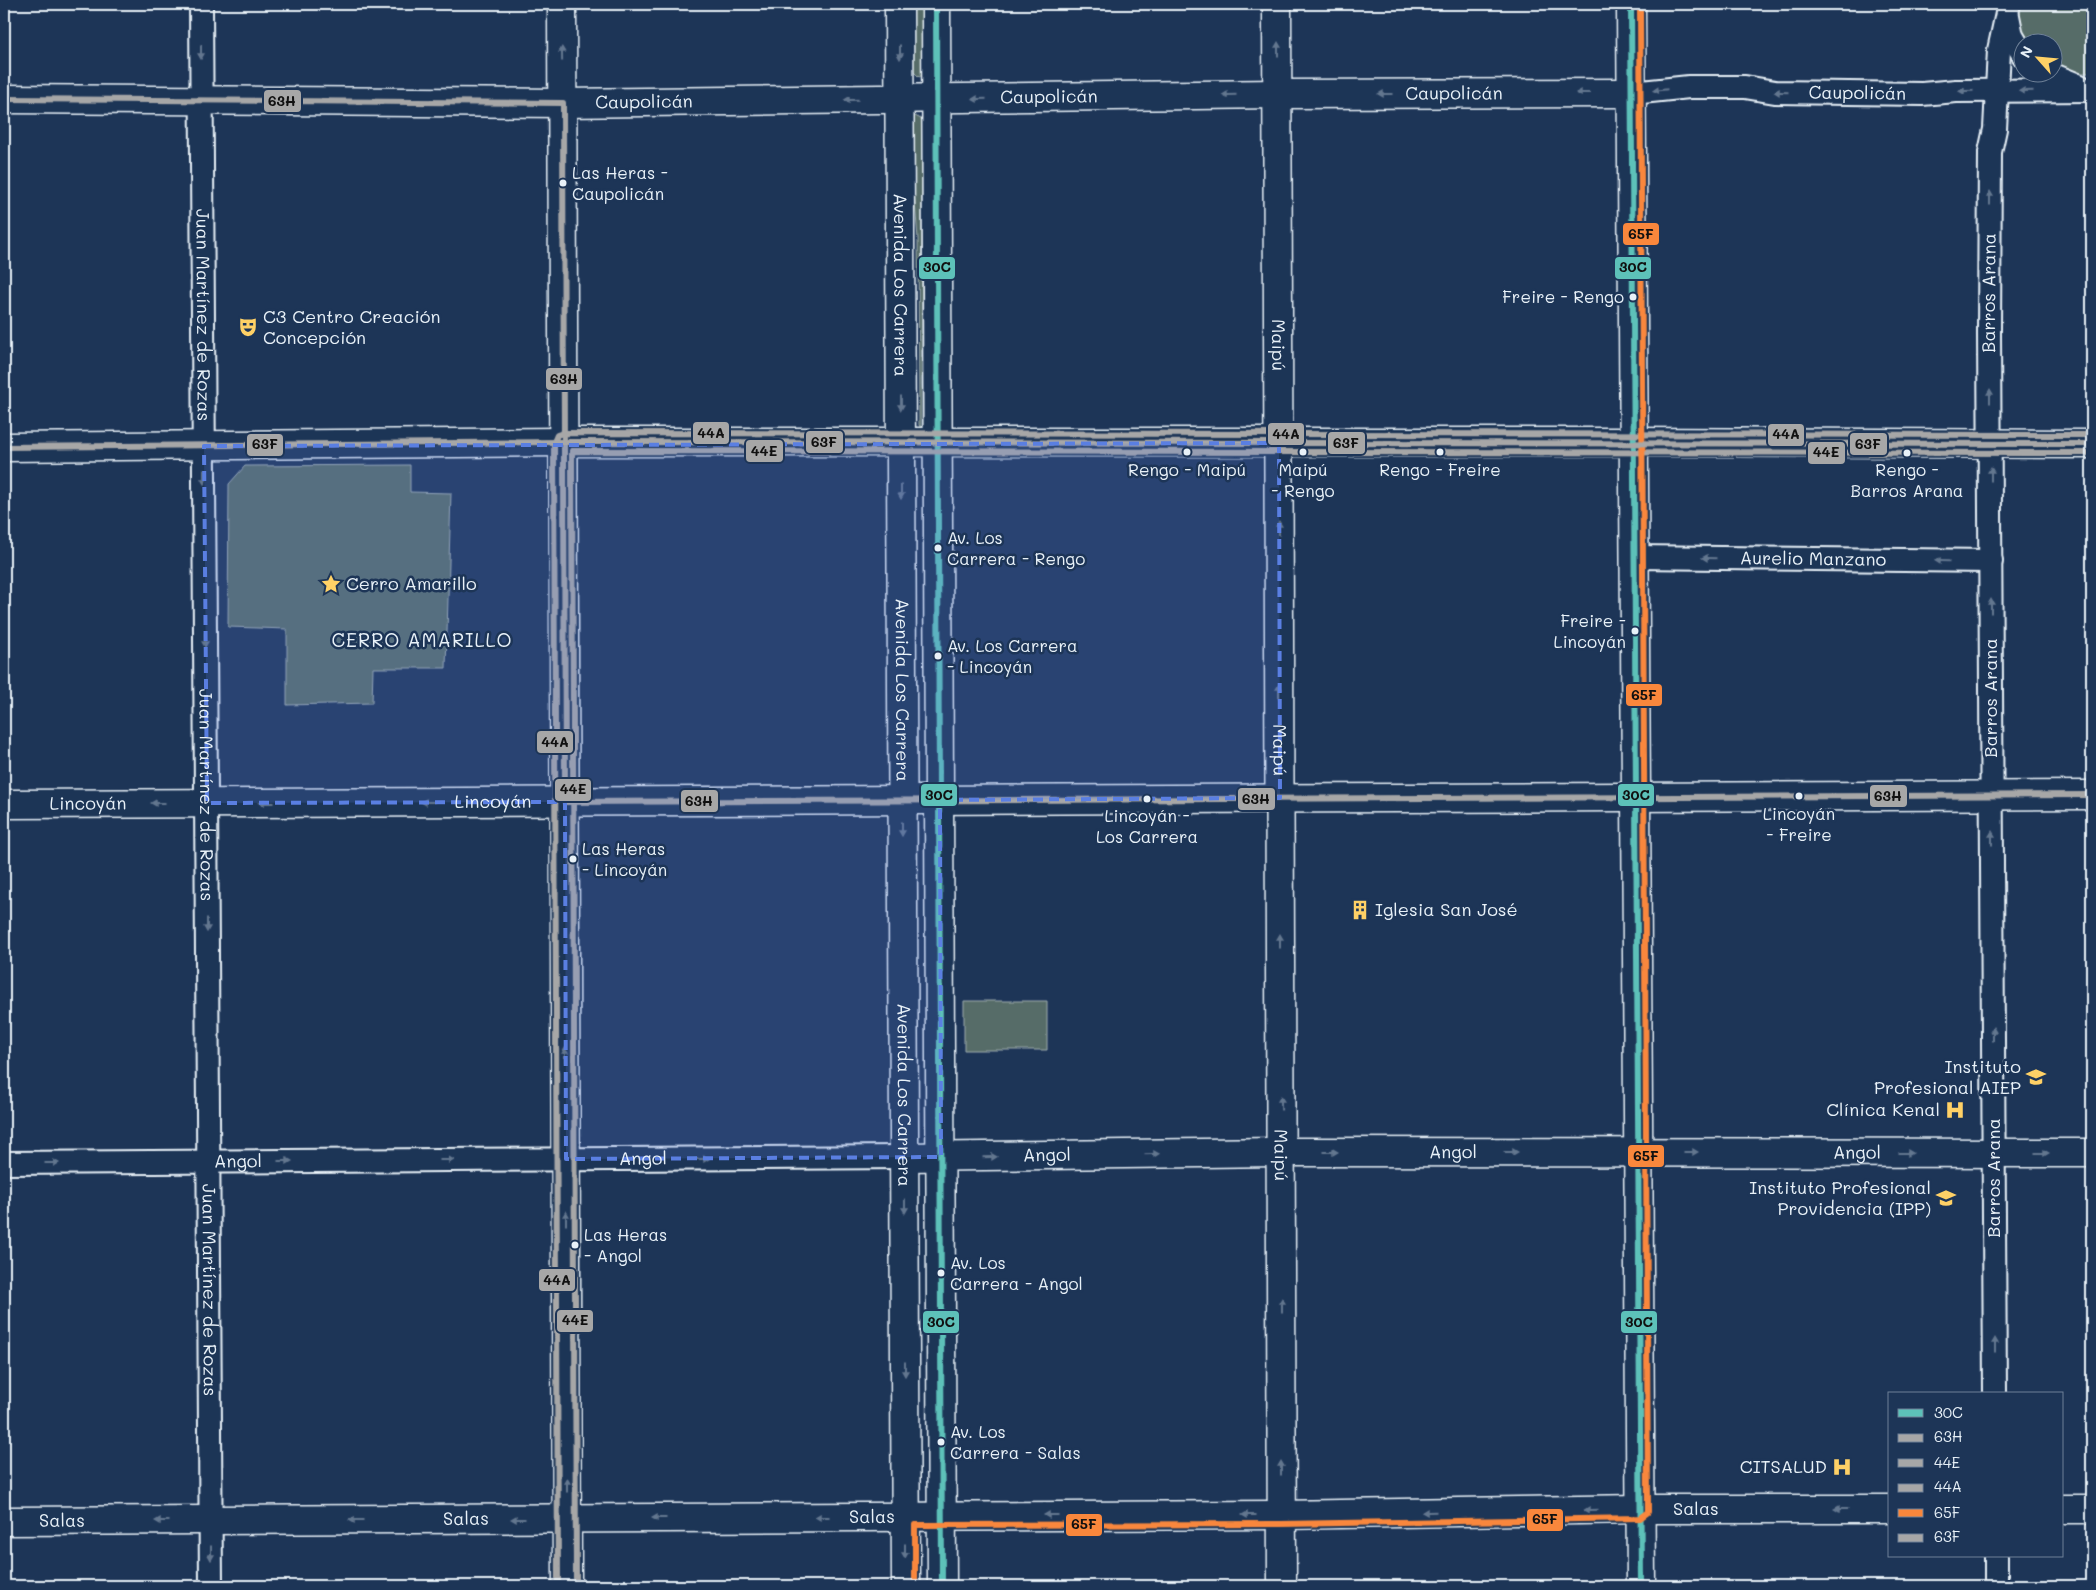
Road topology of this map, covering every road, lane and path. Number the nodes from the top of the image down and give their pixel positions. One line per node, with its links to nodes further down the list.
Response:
1 (201, 4): 17 (street, Juan Martínez de Rozas, one-way to 17)
2 (562, 4): 18 (main road, one-way to 2)
3 (899, 4): 15 (main road, Avenida Los Carrera, one-way to 15)
4 (936, 4): 16 (main road, Avenida Los Carrera)
5 (1277, 4): 13 (main road, Maipú, one-way to 5)
6 (1631, 4): 12 (main road)
7 (2008, 6): 8 (street); 11 (street, Barros Arana)
8 (2014, 39)
9 (2064, 79): 10 (street)
10 (2091, 90): 11 (street, Caupolicán, one-way to 11)
11 (1998, 91): 12 (street, Caupolicán, one-way to 12); 24 (street, Barros Arana, one-way to 11)
12 (1632, 93): 13 (main road, Caupolicán, one-way to 13); 20 (main road)
13 (1278, 94): 16 (main road, Caupolicán, one-way to 16); 23 (main road, Maipú)
14 (4, 99): 17 (main road, Caupolicán)
15 (900, 99): 16 (main road, Caupolicán); 18 (main road, Caupolicán, one-way to 18); 21 (main road, Avenida Los Carrera, one-way to 21)
16 (937, 99): 22 (main road, Avenida Los Carrera)
17 (201, 101): 18 (main road, Caupolicán); 26 (street, Juan Martínez de Rozas)
18 (563, 103): 19 (main road)
19 (563, 442): 21 (main road); 26 (main road); 36 (main road)
20 (1634, 442): 23 (main road); 24 (main road); 28 (main road)
21 (901, 443): 22 (main road); 34 (main road, Avenida Los Carrera, one-way to 34)
22 (938, 443): 23 (main road); 35 (main road, Avenida Los Carrera)
23 (1279, 443): 33 (main road, Maipú, one-way to 23)
24 (1990, 444): 25 (main road); 29 (street, Barros Arana, one-way to 24)
25 (2092, 444)
26 (204, 446): 27 (main road); 37 (street, Juan Martínez de Rozas, one-way to 37)
27 (4, 447)
28 (1635, 557): 29 (street, Aurelio Manzano, one-way to 28); 32 (main road)
29 (1991, 561): 30 (street, Barros Arana, one-way to 29)
30 (1992, 795): 31 (main road, Lincoyán); 32 (main road, Lincoyán); 41 (street, Barros Arana, one-way to 30)
31 (2092, 795)
32 (1636, 796): 33 (main road, Lincoyán); 40 (main road)
33 (1280, 798): 35 (main road, Lincoyán); 39 (main road, Maipú, one-way to 33)
34 (902, 800): 35 (main road, Lincoyán); 36 (main road, Lincoyán); 44 (main road, Avenida Los Carrera, one-way to 44)
35 (940, 800): 43 (main road, Avenida Los Carrera)
36 (565, 802): 37 (main road, Lincoyán, one-way to 37); 45 (main road, one-way to 36)
37 (207, 803): 38 (main road, Lincoyán, one-way to 38); 46 (street, Juan Martínez de Rozas, one-way to 46)
38 (4, 804)
39 (1282, 1152): 40 (main road, Angol, one-way to 40); 43 (main road, Angol, one-way to 39); 53 (main road, Maipú, one-way to 39)
40 (1638, 1152): 41 (main road, Angol, one-way to 41); 49 (main road)
41 (1993, 1153): 42 (main road, Angol, one-way to 42); 48 (street, Barros Arana, one-way to 41)
42 (2092, 1153)
43 (941, 1157): 44 (main road, Angol); 55 (main road, Avenida Los Carrera)
44 (905, 1158): 45 (street, Angol, one-way to 44); 54 (main road, Avenida Los Carrera, one-way to 54)
45 (566, 1159): 46 (street, Angol, one-way to 45); 56 (main road, one-way to 45)
46 (208, 1162): 47 (street, Angol, one-way to 46); 57 (street, Juan Martínez de Rozas)
47 (4, 1163)
48 (1995, 1392)
49 (1640, 1509): 50 (main road, Salas, one-way to 49); 53 (main road, Salas, one-way to 53); 65 (main road)
50 (1888, 1509)
51 (2064, 1509): 52 (main road)
52 (2092, 1509)
53 (1281, 1515): 55 (main road, Salas, one-way to 55); 64 (main road, Maipú)
54 (906, 1516): 55 (main road, Salas); 56 (main road, Salas, one-way to 56); 62 (main road, Avenida Los Carrera, one-way to 62)
55 (942, 1516): 63 (main road, Avenida Los Carrera)
56 (567, 1518): 57 (main road, Salas, one-way to 57); 61 (main road)
57 (211, 1520): 58 (main road, Salas, one-way to 58); 60 (street, Juan Martínez de Rozas, one-way to 60)
58 (4, 1521)
59 (1996, 1558): 66 (street)
60 (211, 1586)
61 (567, 1586)
62 (906, 1586)
63 (942, 1586)
64 (1282, 1586)
65 (1641, 1586)
66 (1996, 1586)

